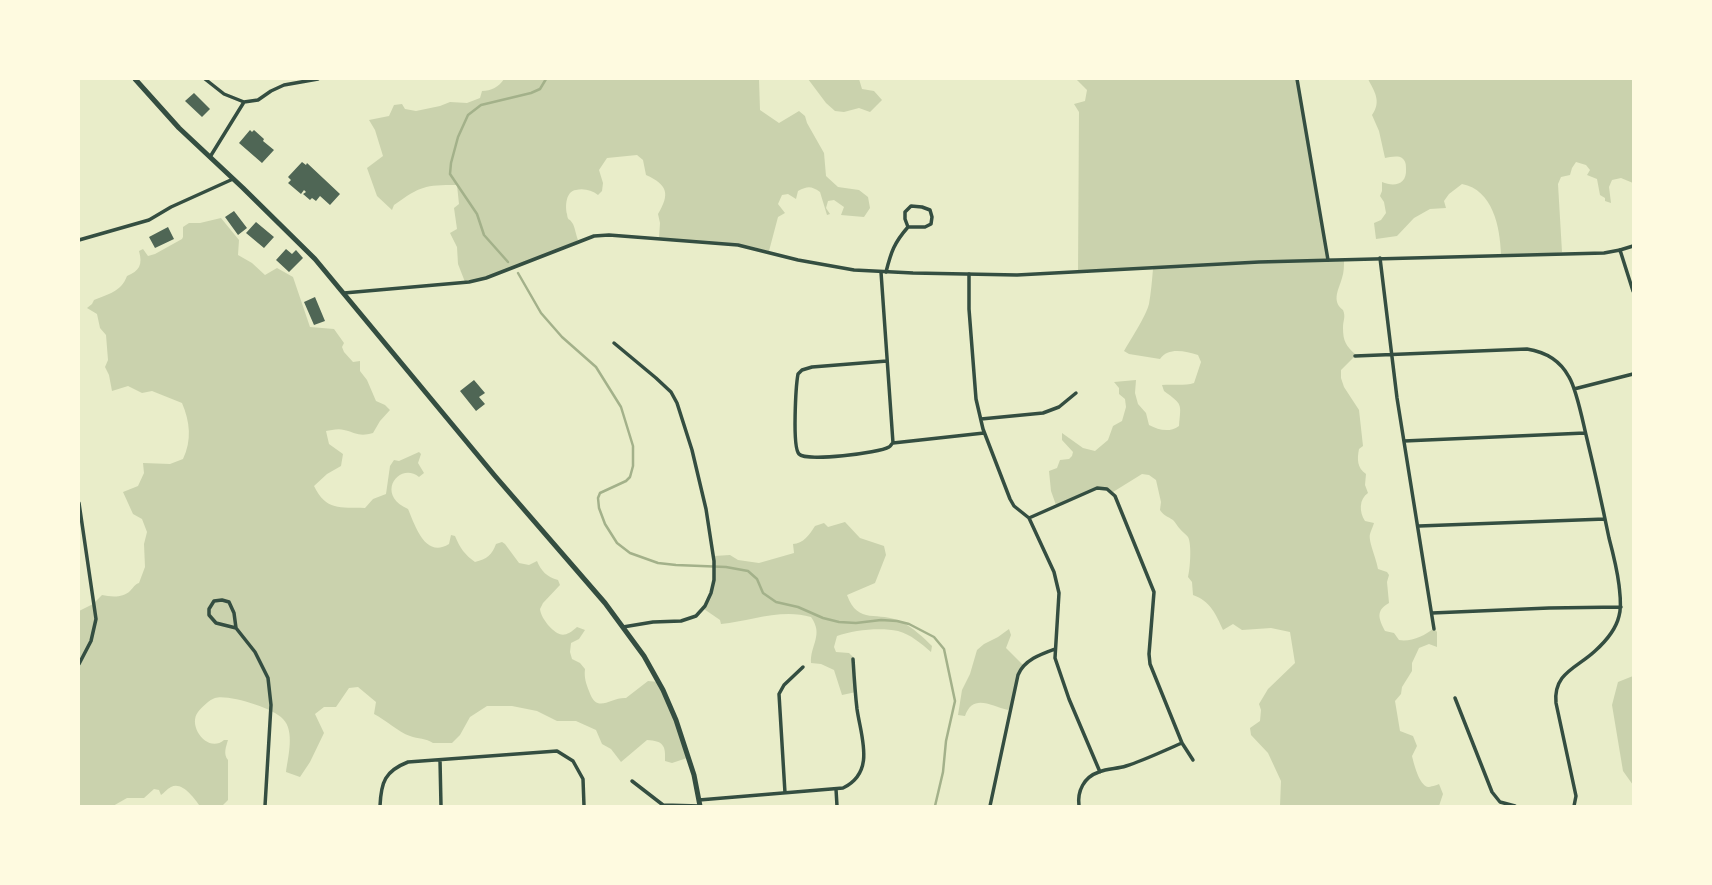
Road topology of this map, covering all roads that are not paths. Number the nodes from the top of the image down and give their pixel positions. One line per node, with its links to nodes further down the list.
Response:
1 (135, 79): 6 (main road)
2 (205, 79): 5 (street)
3 (318, 79): 5 (street)
4 (1297, 79): 13 (street)
5 (244, 102): 6 (street)
6 (210, 157): 7 (main road)
7 (233, 179): 9 (street); 17 (main road)
8 (908, 227): 8 (street); 14 (street)
9 (79, 240)
10 (1633, 246): 11 (street)
11 (1620, 250): 12 (street); 16 (street)
12 (1380, 258): 13 (street); 19 (street)
13 (1328, 260): 15 (street)
14 (883, 272): 15 (street); 17 (street); 21 (street)
15 (969, 274): 25 (street)
16 (1633, 291)
17 (343, 293): 37 (main road)
18 (614, 343): 37 (street)
19 (1393, 355): 20 (street); 23 (street); 28 (street)
20 (1355, 356)
21 (887, 361): 29 (street); 29 (street)
22 (1633, 374): 23 (street)
23 (1574, 390): 27 (street)
24 (1076, 393): 25 (street)
25 (981, 419): 26 (street)
26 (984, 433): 29 (street); 31 (street)
27 (1585, 433): 28 (street); 32 (street)
28 (1404, 441): 33 (street)
29 (893, 443)
30 (79, 503): 41 (street)
31 (1029, 518): 39 (street); 44 (street)
32 (1605, 519): 33 (street); 34 (street)
33 (1418, 526): 35 (street)
34 (1621, 607): 35 (street); 60 (street)
35 (1432, 613): 38 (street)
36 (236, 628): 36 (street); 52 (street)
37 (623, 628): 51 (main road)
38 (1434, 629)
39 (1055, 649): 47 (street); 57 (street)
40 (853, 659): 49 (street)
41 (79, 664)
42 (803, 667): 50 (street)
43 (1455, 698): 59 (street)
44 (1182, 743): 46 (street); 47 (street)
45 (440, 760): 53 (street); 54 (street); 55 (street)
46 (1193, 760)
47 (1100, 772): 58 (street)
48 (632, 781): 51 (street)
49 (836, 789): 50 (street); 56 (street)
50 (785, 793): 51 (street)
51 (700, 804)
52 (265, 806)
53 (380, 806)
54 (441, 806)
55 (584, 806)
56 (838, 806)
57 (990, 806)
58 (1079, 806)
59 (1515, 806)
60 (1574, 806)

